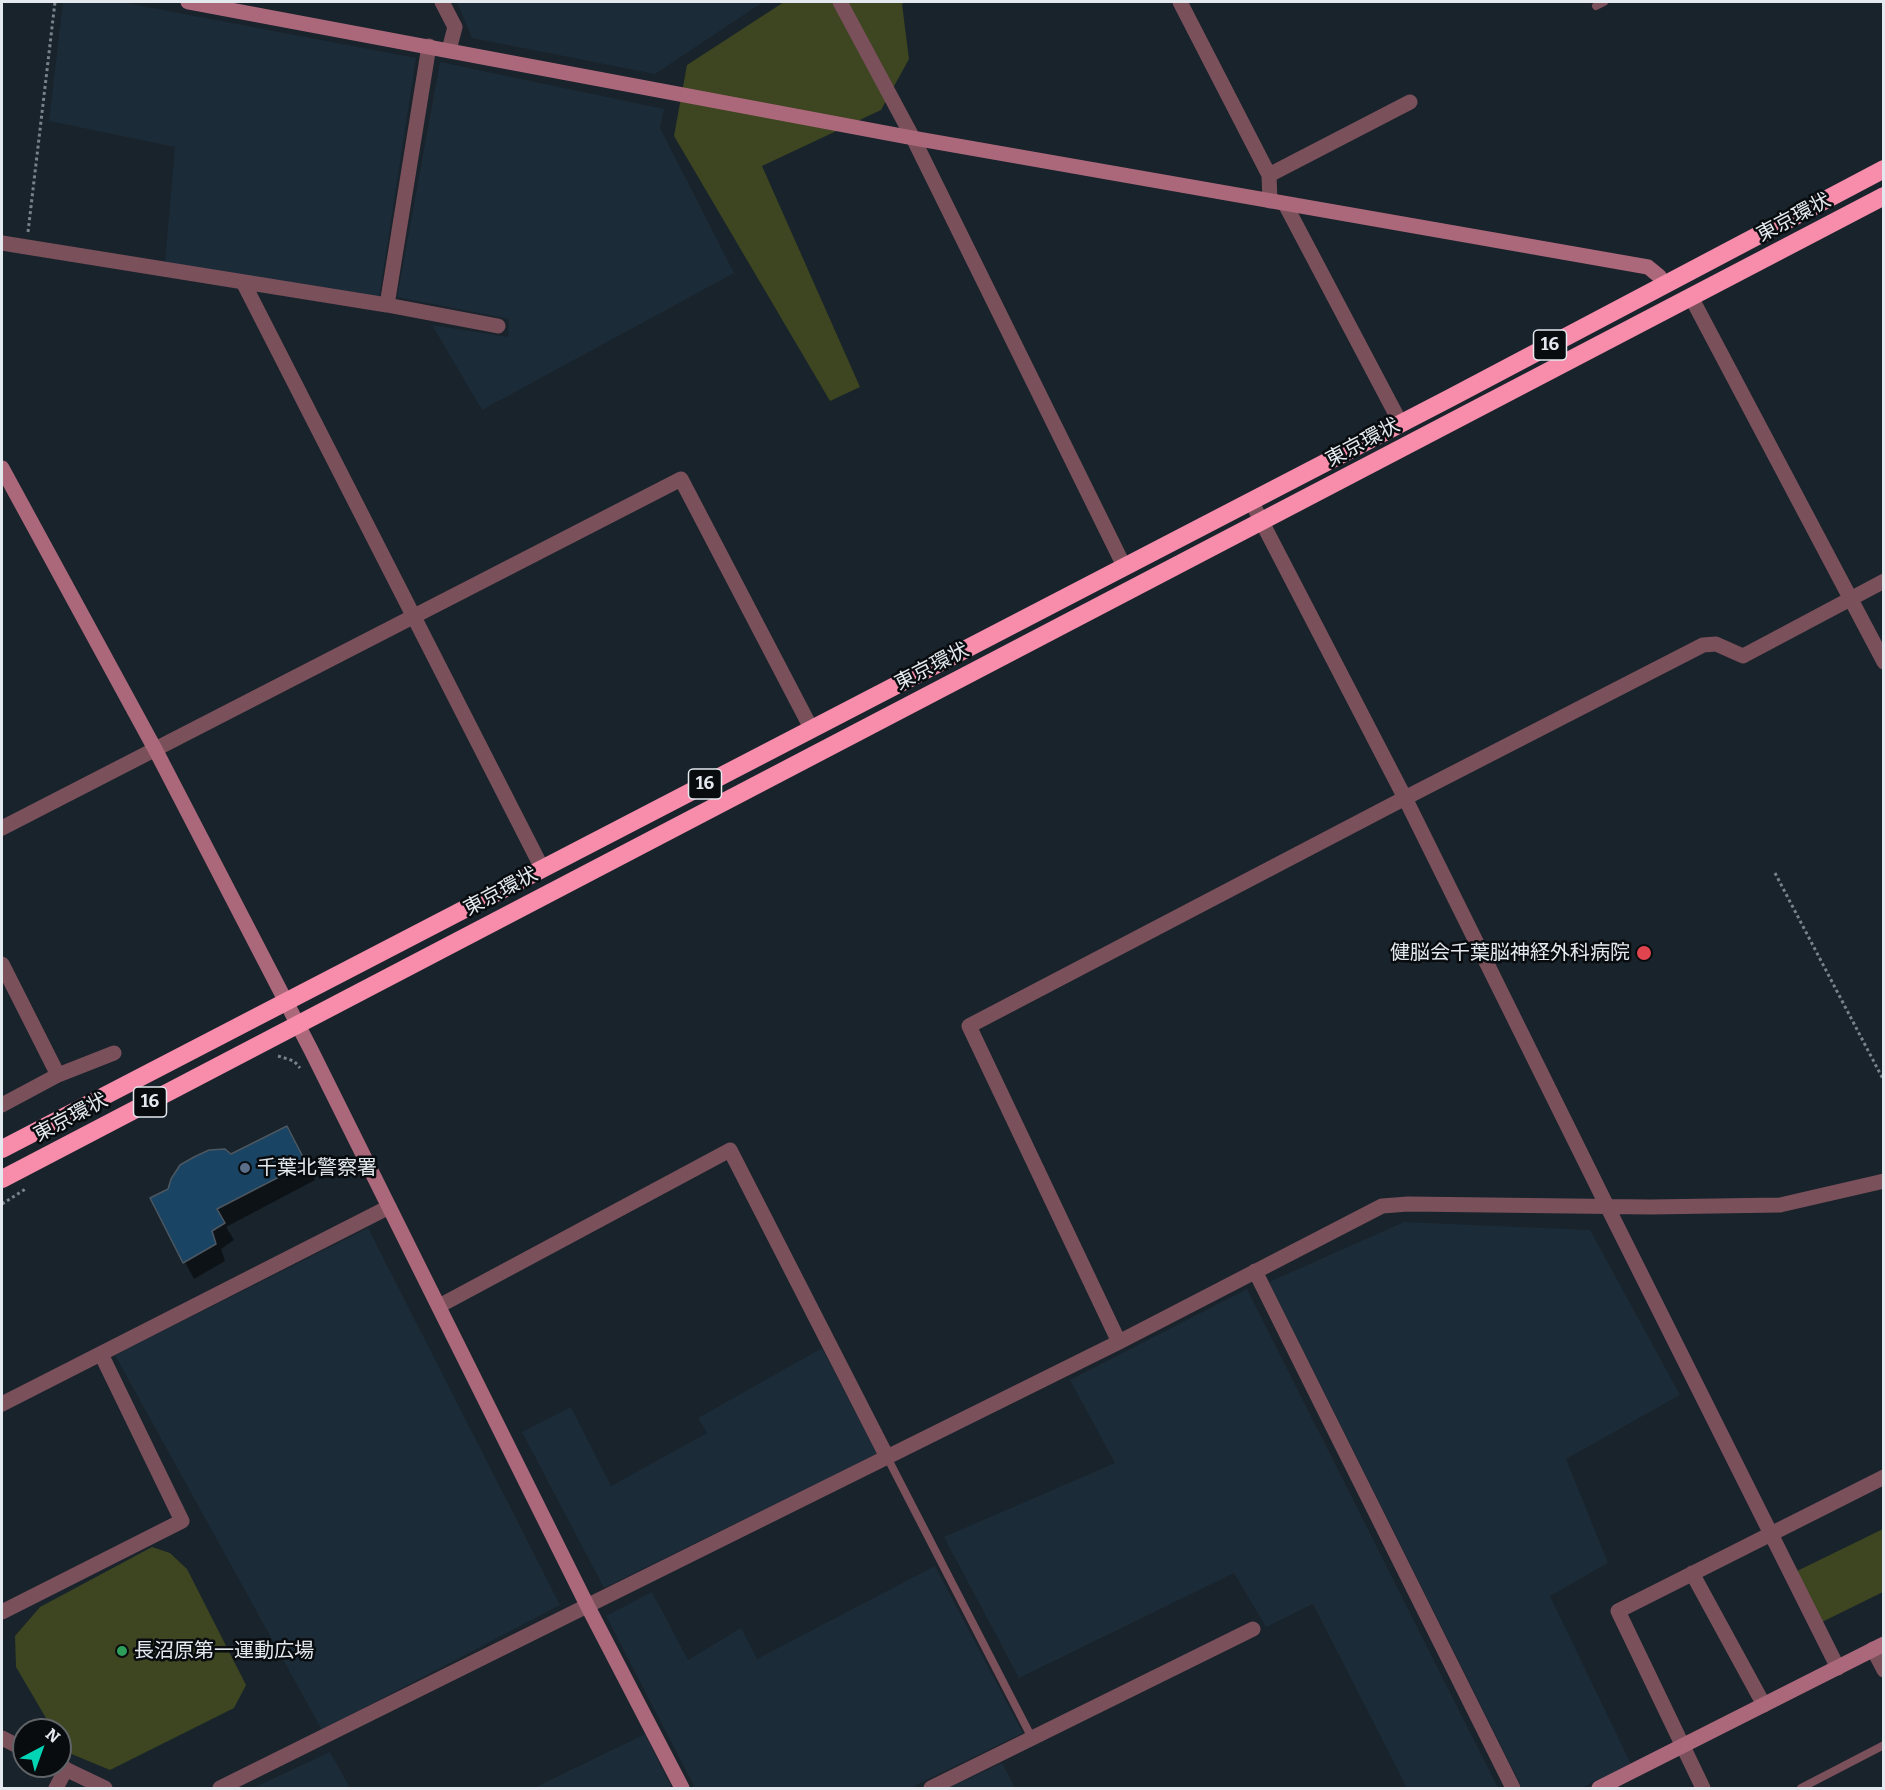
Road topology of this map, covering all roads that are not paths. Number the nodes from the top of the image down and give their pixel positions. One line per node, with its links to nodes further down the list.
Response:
1 (188, 2): 5 (street)
2 (442, 2): 6 (street)
3 (840, 2): 8 (street)
4 (1180, 2): 10 (street)
5 (429, 46): 6 (street); 18 (street)
6 (449, 50): 8 (street)
7 (1410, 102): 10 (street)
8 (913, 138): 12 (street); 24 (street)
9 (1884, 170): 16 (highway, 東京環状 / 16)
10 (1269, 175): 12 (street)
11 (1884, 196): 17 (highway, 東京環状 / 16)
12 (1269, 201): 13 (street)
13 (1285, 204): 16 (street); 20 (street)
14 (2, 243): 15 (street)
15 (243, 282): 18 (street); 27 (street)
16 (1664, 285): 20 (highway, 東京環状 / 16)
17 (1691, 297): 23 (highway, 東京環状 / 16); 26 (street)
18 (387, 305): 19 (street)
19 (498, 326)
20 (1400, 422): 22 (highway, 東京環状 / 16)
21 (2, 468): 30 (street)
22 (1251, 501): 23 (street); 24 (highway, 東京環状 / 16)
23 (1261, 522): 31 (street); 36 (highway, 東京環状 / 16)
24 (1124, 566): 29 (highway, 東京環状 / 16)
25 (1884, 581): 26 (street)
26 (1851, 599): 28 (street); 31 (street)
27 (413, 616): 29 (street); 30 (street); 33 (street)
28 (1884, 662)
29 (811, 728): 33 (highway, 東京環状 / 16)
30 (155, 749): 32 (street); 35 (street)
31 (1405, 798): 43 (street); 47 (street)
32 (2, 828)
33 (542, 868): 35 (highway, 東京環状 / 16)
34 (2, 964): 38 (street)
35 (285, 1001): 36 (street); 40 (highway, 東京環状 / 16)
36 (298, 1024): 41 (highway, 東京環状 / 16); 44 (street)
37 (114, 1053): 38 (street)
38 (58, 1075): 39 (street)
39 (2, 1105)
40 (2, 1149)
41 (2, 1179)
42 (1884, 1181): 43 (street)
43 (1606, 1206): 45 (street); 52 (street)
44 (389, 1207): 46 (street); 48 (street)
45 (1255, 1271): 47 (street); 69 (street)
46 (440, 1306): 50 (street); 54 (street)
47 (1119, 1341): 50 (street)
48 (101, 1354): 49 (street); 55 (street)
49 (2, 1404)
50 (887, 1457): 54 (street); 61 (lane)
51 (1884, 1477): 52 (street)
52 (1771, 1533): 53 (street); 58 (street)
53 (1692, 1573): 60 (street); 63 (street)
54 (588, 1607): 66 (street); 67 (street)
55 (2, 1612)
56 (1253, 1629): 61 (street)
57 (1878, 1647): 58 (street); 59 (street)
58 (1838, 1668): 60 (street)
59 (1884, 1670)
60 (1764, 1705): 63 (street)
61 (1032, 1738): 68 (street)
62 (1884, 1745): 72 (lane)
63 (1682, 1747): 70 (street); 71 (street)
64 (72, 1773): 65 (street)
65 (105, 1788)
66 (220, 1788)
67 (682, 1788)
68 (931, 1788)
69 (1513, 1788)
70 (1599, 1788)
71 (1703, 1788)
72 (1802, 1788)

